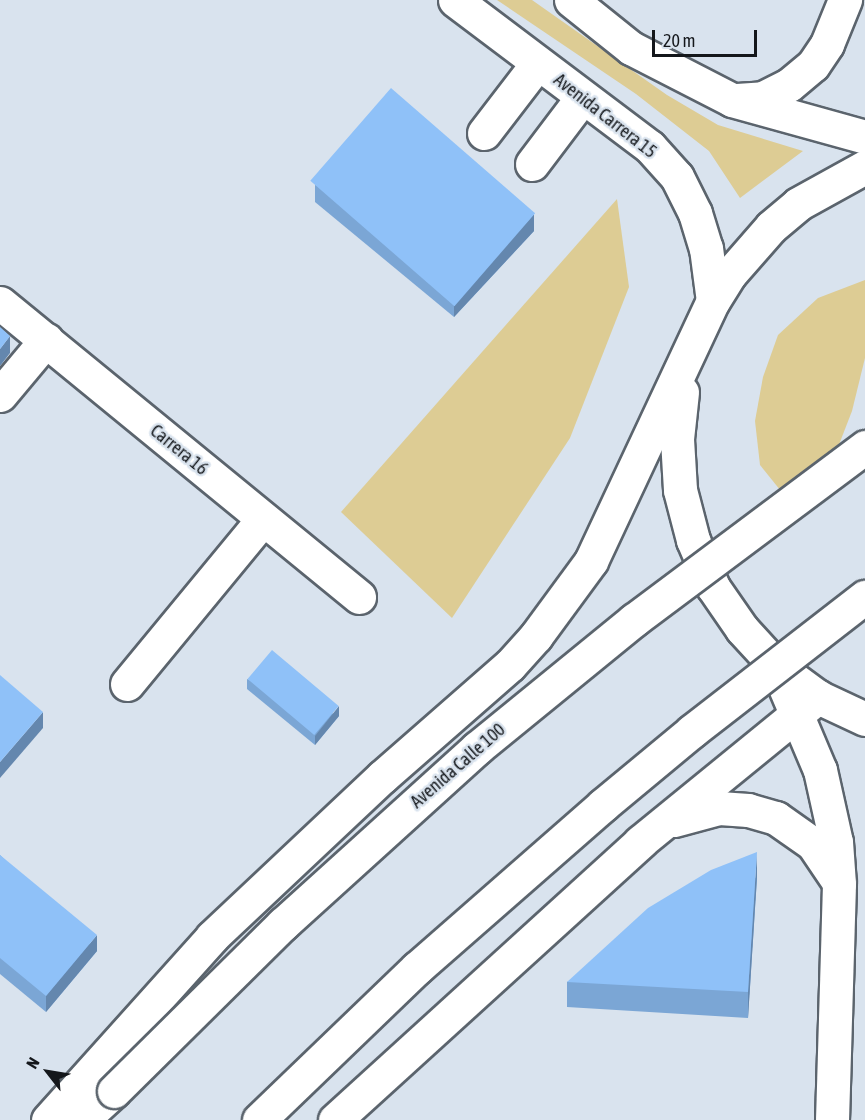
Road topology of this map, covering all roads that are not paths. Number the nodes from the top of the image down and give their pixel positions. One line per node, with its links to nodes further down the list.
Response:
1 (455, 0): 4 (main road, Avenida Carrera 15)
2 (570, 0): 6 (main road)
3 (845, 0): 6 (main road)
4 (537, 64): 5 (main road, Avenida Carrera 15); 7 (main road)
5 (582, 98): 9 (main road); 11 (main road, Avenida Carrera 15)
6 (732, 100): 8 (main road)
7 (484, 133)
8 (865, 137)
9 (532, 164)
10 (865, 167): 11 (main road)
11 (713, 301): 13 (main road)
12 (0, 303): 14 (main road, Carrera 16)
13 (696, 338): 21 (main road); 25 (main road)
14 (46, 340): 15 (main road); 17 (main road, Carrera 16)
15 (0, 395)
16 (865, 447): 26 (main road, Avenida Calle 100, bridge)
17 (263, 519): 18 (main road, Carrera 16); 20 (main road)
18 (359, 597)
19 (865, 597): 27 (main road, bridge)
20 (127, 684)
21 (808, 704): 22 (main road); 23 (main road); 24 (main road)
22 (865, 719)
23 (640, 842): 24 (main road); 28 (main road)
24 (839, 884): 29 (main road)
25 (48, 1120)
26 (82, 1120)
27 (259, 1120)
28 (335, 1120)
29 (832, 1120)

